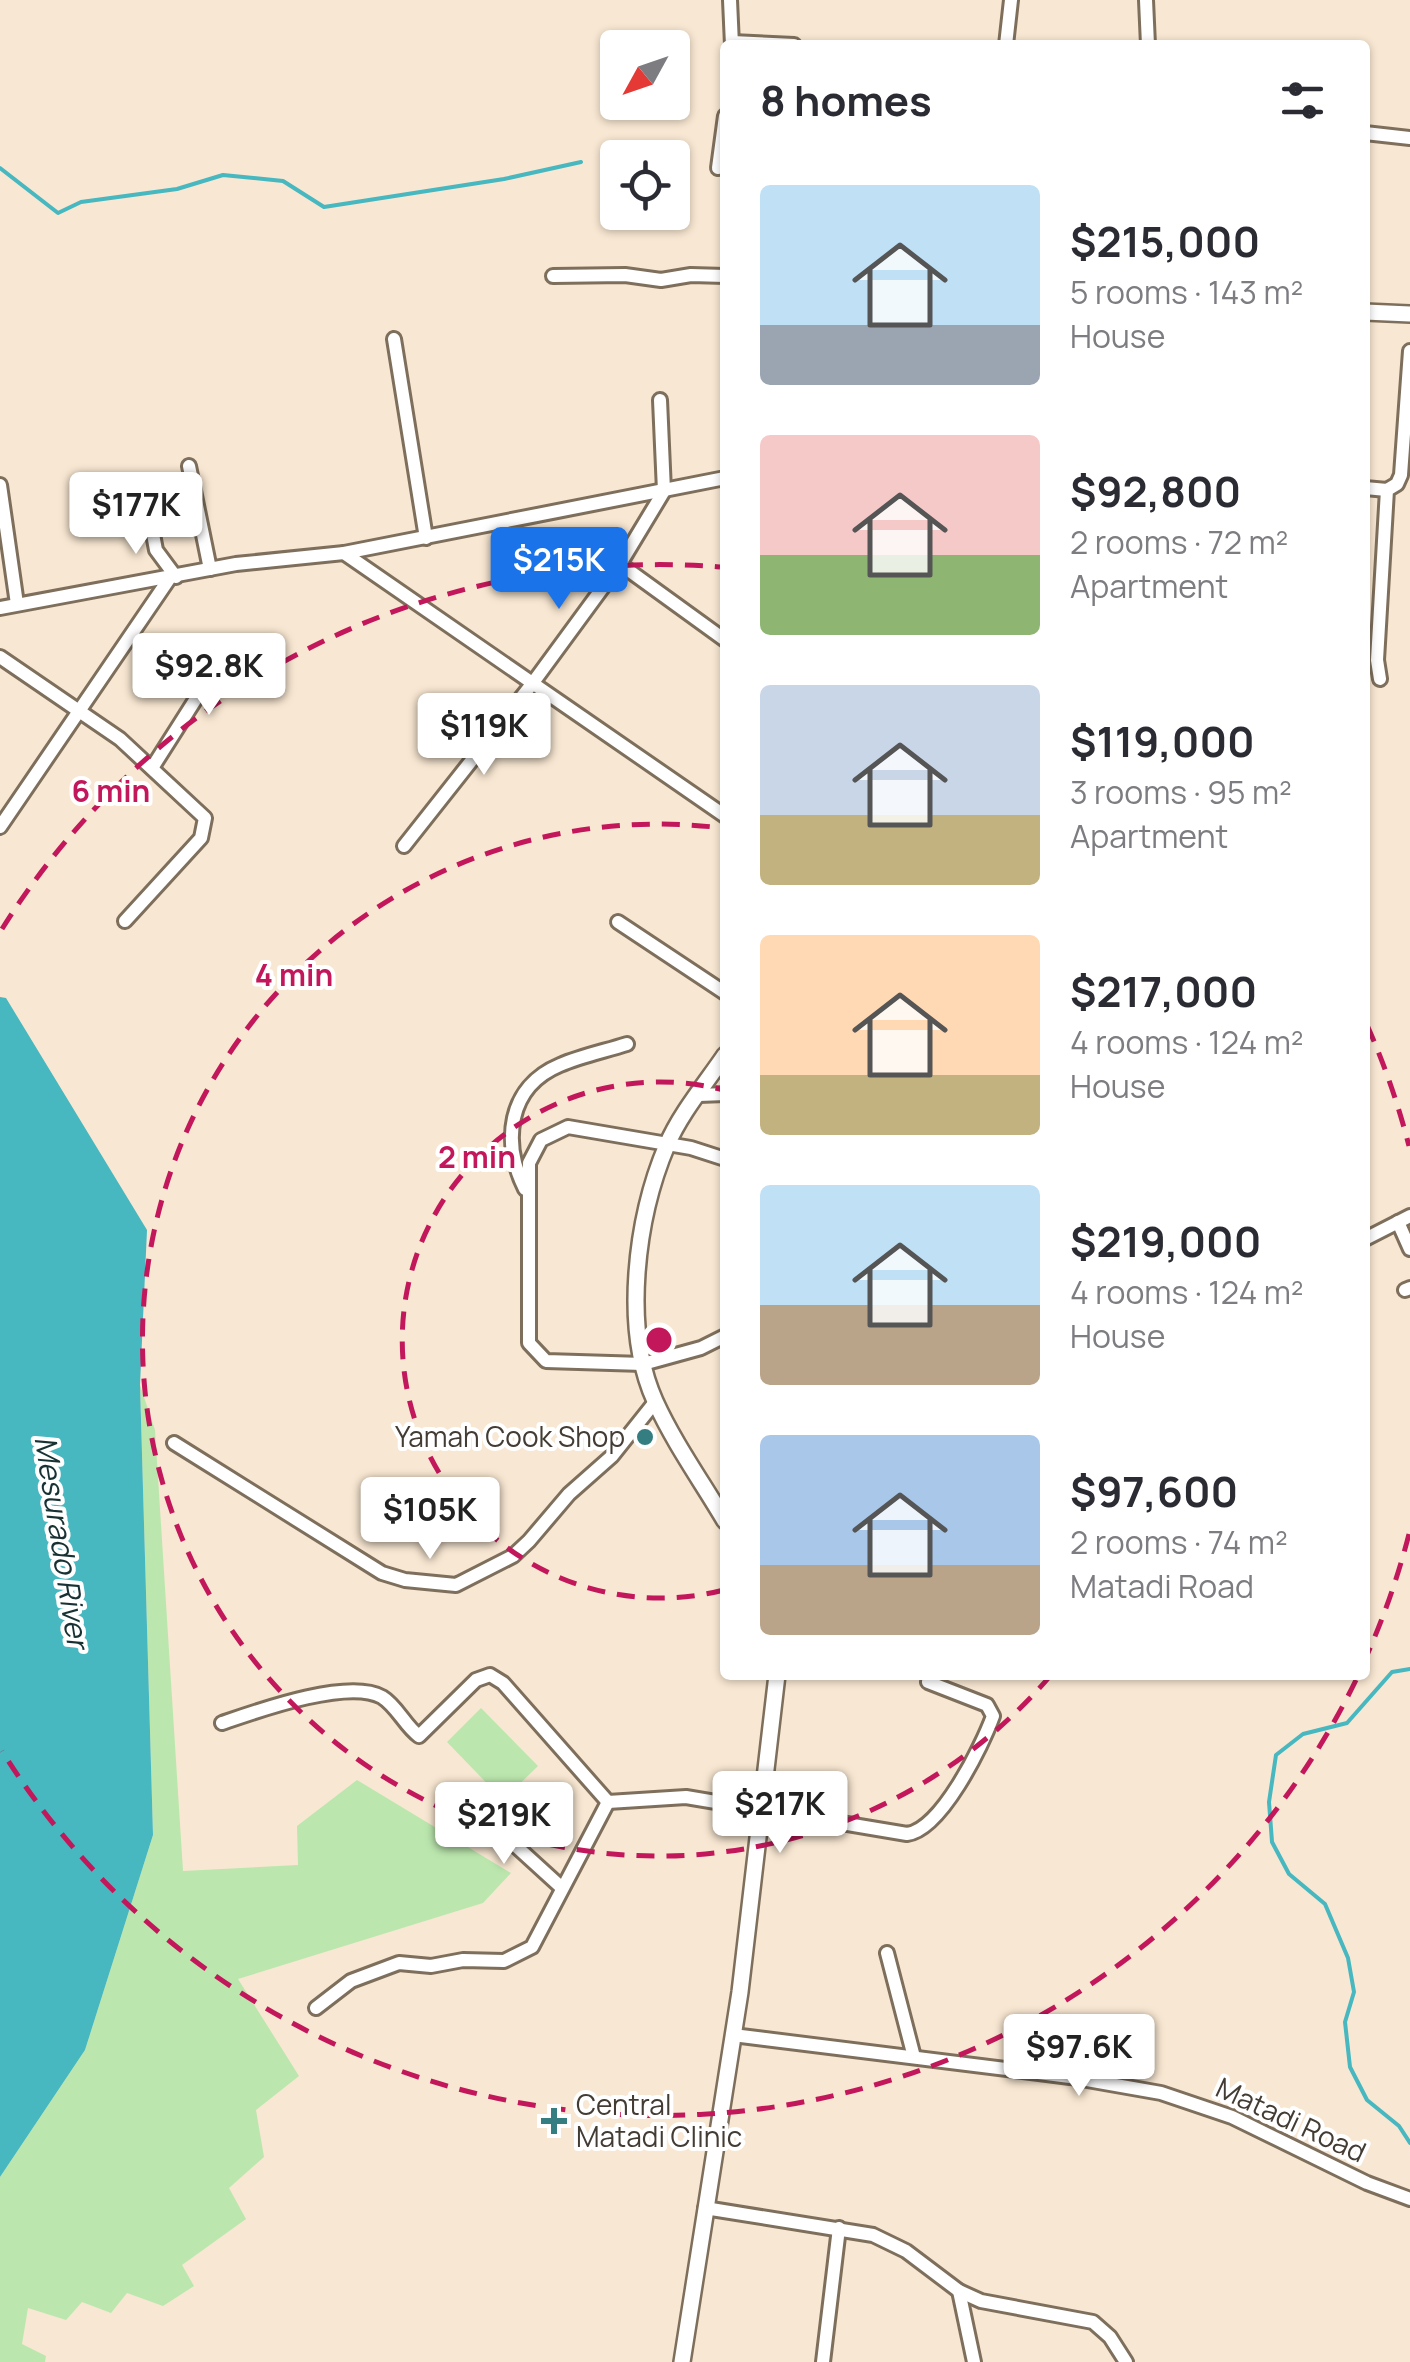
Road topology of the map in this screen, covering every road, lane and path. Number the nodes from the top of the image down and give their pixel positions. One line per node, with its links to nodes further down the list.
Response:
1 (730, 0): 4 (street)
2 (1011, 0): 5 (street)
3 (1146, 0): 6 (street)
4 (732, 40)
5 (1007, 40)
6 (1148, 40)
7 (1370, 134): 8 (street)
8 (1410, 138)
9 (720, 154): 10 (street)
10 (718, 168)
11 (552, 276): 12 (street)
12 (720, 276)
13 (1370, 312): 14 (street)
14 (1410, 314)
15 (394, 339): 25 (street)
16 (1410, 350): 22 (street)
17 (660, 400): 23 (street)
18 (189, 466): 28 (street)
19 (720, 479): 23 (street)
20 (0, 485): 30 (street)
21 (1370, 488): 22 (street)
22 (1387, 490): 35 (street)
23 (664, 491): 25 (street); 27 (street)
24 (149, 513): 29 (street)
25 (426, 538): 26 (street)
26 (344, 554): 28 (street); 37 (street)
27 (620, 564): 32 (street); 37 (street)
28 (210, 570): 29 (street)
29 (172, 578): 30 (street); 38 (street)
30 (17, 604): 31 (street)
31 (0, 608)
32 (720, 636)
33 (230, 645): 39 (street)
34 (0, 657): 38 (street)
35 (1371, 660): 36 (street)
36 (1380, 679)
37 (532, 684): 40 (street); 42 (street)
38 (78, 710): 39 (street); 41 (street)
39 (152, 768): 43 (street)
40 (720, 813)
41 (0, 826)
42 (404, 846)
43 (125, 921)
44 (618, 922): 45 (street)
45 (720, 991)
46 (627, 1044): 52 (street)
47 (720, 1062): 49 (street)
48 (720, 1094): 49 (street)
49 (699, 1095): 50 (street)
50 (667, 1144): 51 (street); 52 (street); 57 (street)
51 (720, 1158)
52 (528, 1195): 57 (street)
53 (1404, 1219): 54 (street); 55 (street)
54 (1370, 1236)
55 (1410, 1249)
56 (720, 1338): 57 (street)
57 (643, 1364): 58 (street)
58 (655, 1402): 59 (street); 60 (street)
59 (174, 1443)
60 (720, 1512)
61 (776, 1680): 66 (street)
62 (928, 1682): 66 (street)
63 (222, 1723): 64 (street)
64 (608, 1802): 66 (street); 67 (street)
65 (501, 1811): 67 (street)
66 (763, 1812): 70 (street)
67 (562, 1888): 69 (street)
68 (887, 1953): 71 (street)
69 (316, 2008)
70 (733, 2035): 71 (street, Matadi Road); 73 (street)
71 (914, 2057): 72 (street, Matadi Road)
72 (1410, 2199)
73 (706, 2208): 74 (street); 76 (street)
74 (839, 2228): 75 (street); 77 (street)
75 (959, 2291): 78 (street); 79 (street)
76 (682, 2362)
77 (823, 2362)
78 (974, 2362)
79 (1126, 2362)

